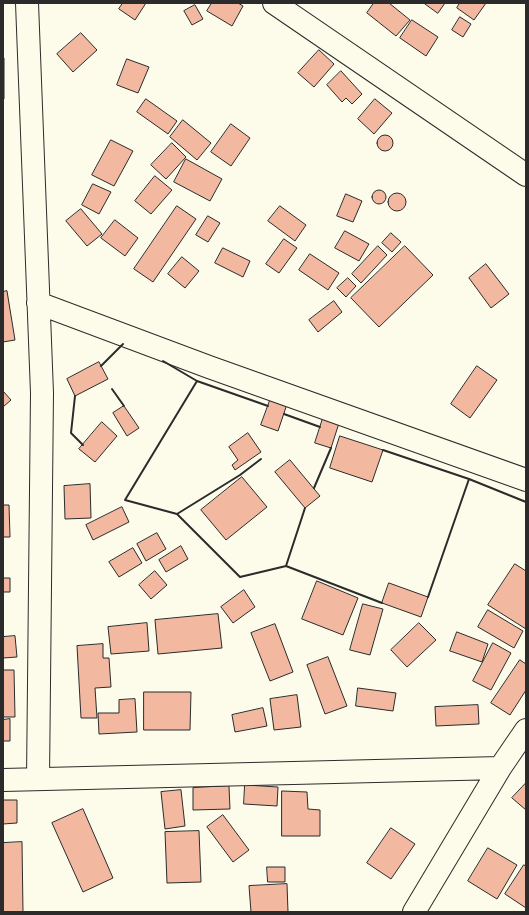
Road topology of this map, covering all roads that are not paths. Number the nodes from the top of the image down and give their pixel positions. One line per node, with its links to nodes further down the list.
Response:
1 (27, 3): 4 (street)
2 (274, 3): 3 (street)
3 (526, 175)
4 (38, 303): 5 (street); 8 (street)
5 (526, 480)
6 (526, 730): 7 (street)
7 (500, 768): 8 (street); 10 (street)
8 (38, 779): 9 (street)
9 (3, 780)
10 (414, 912)

